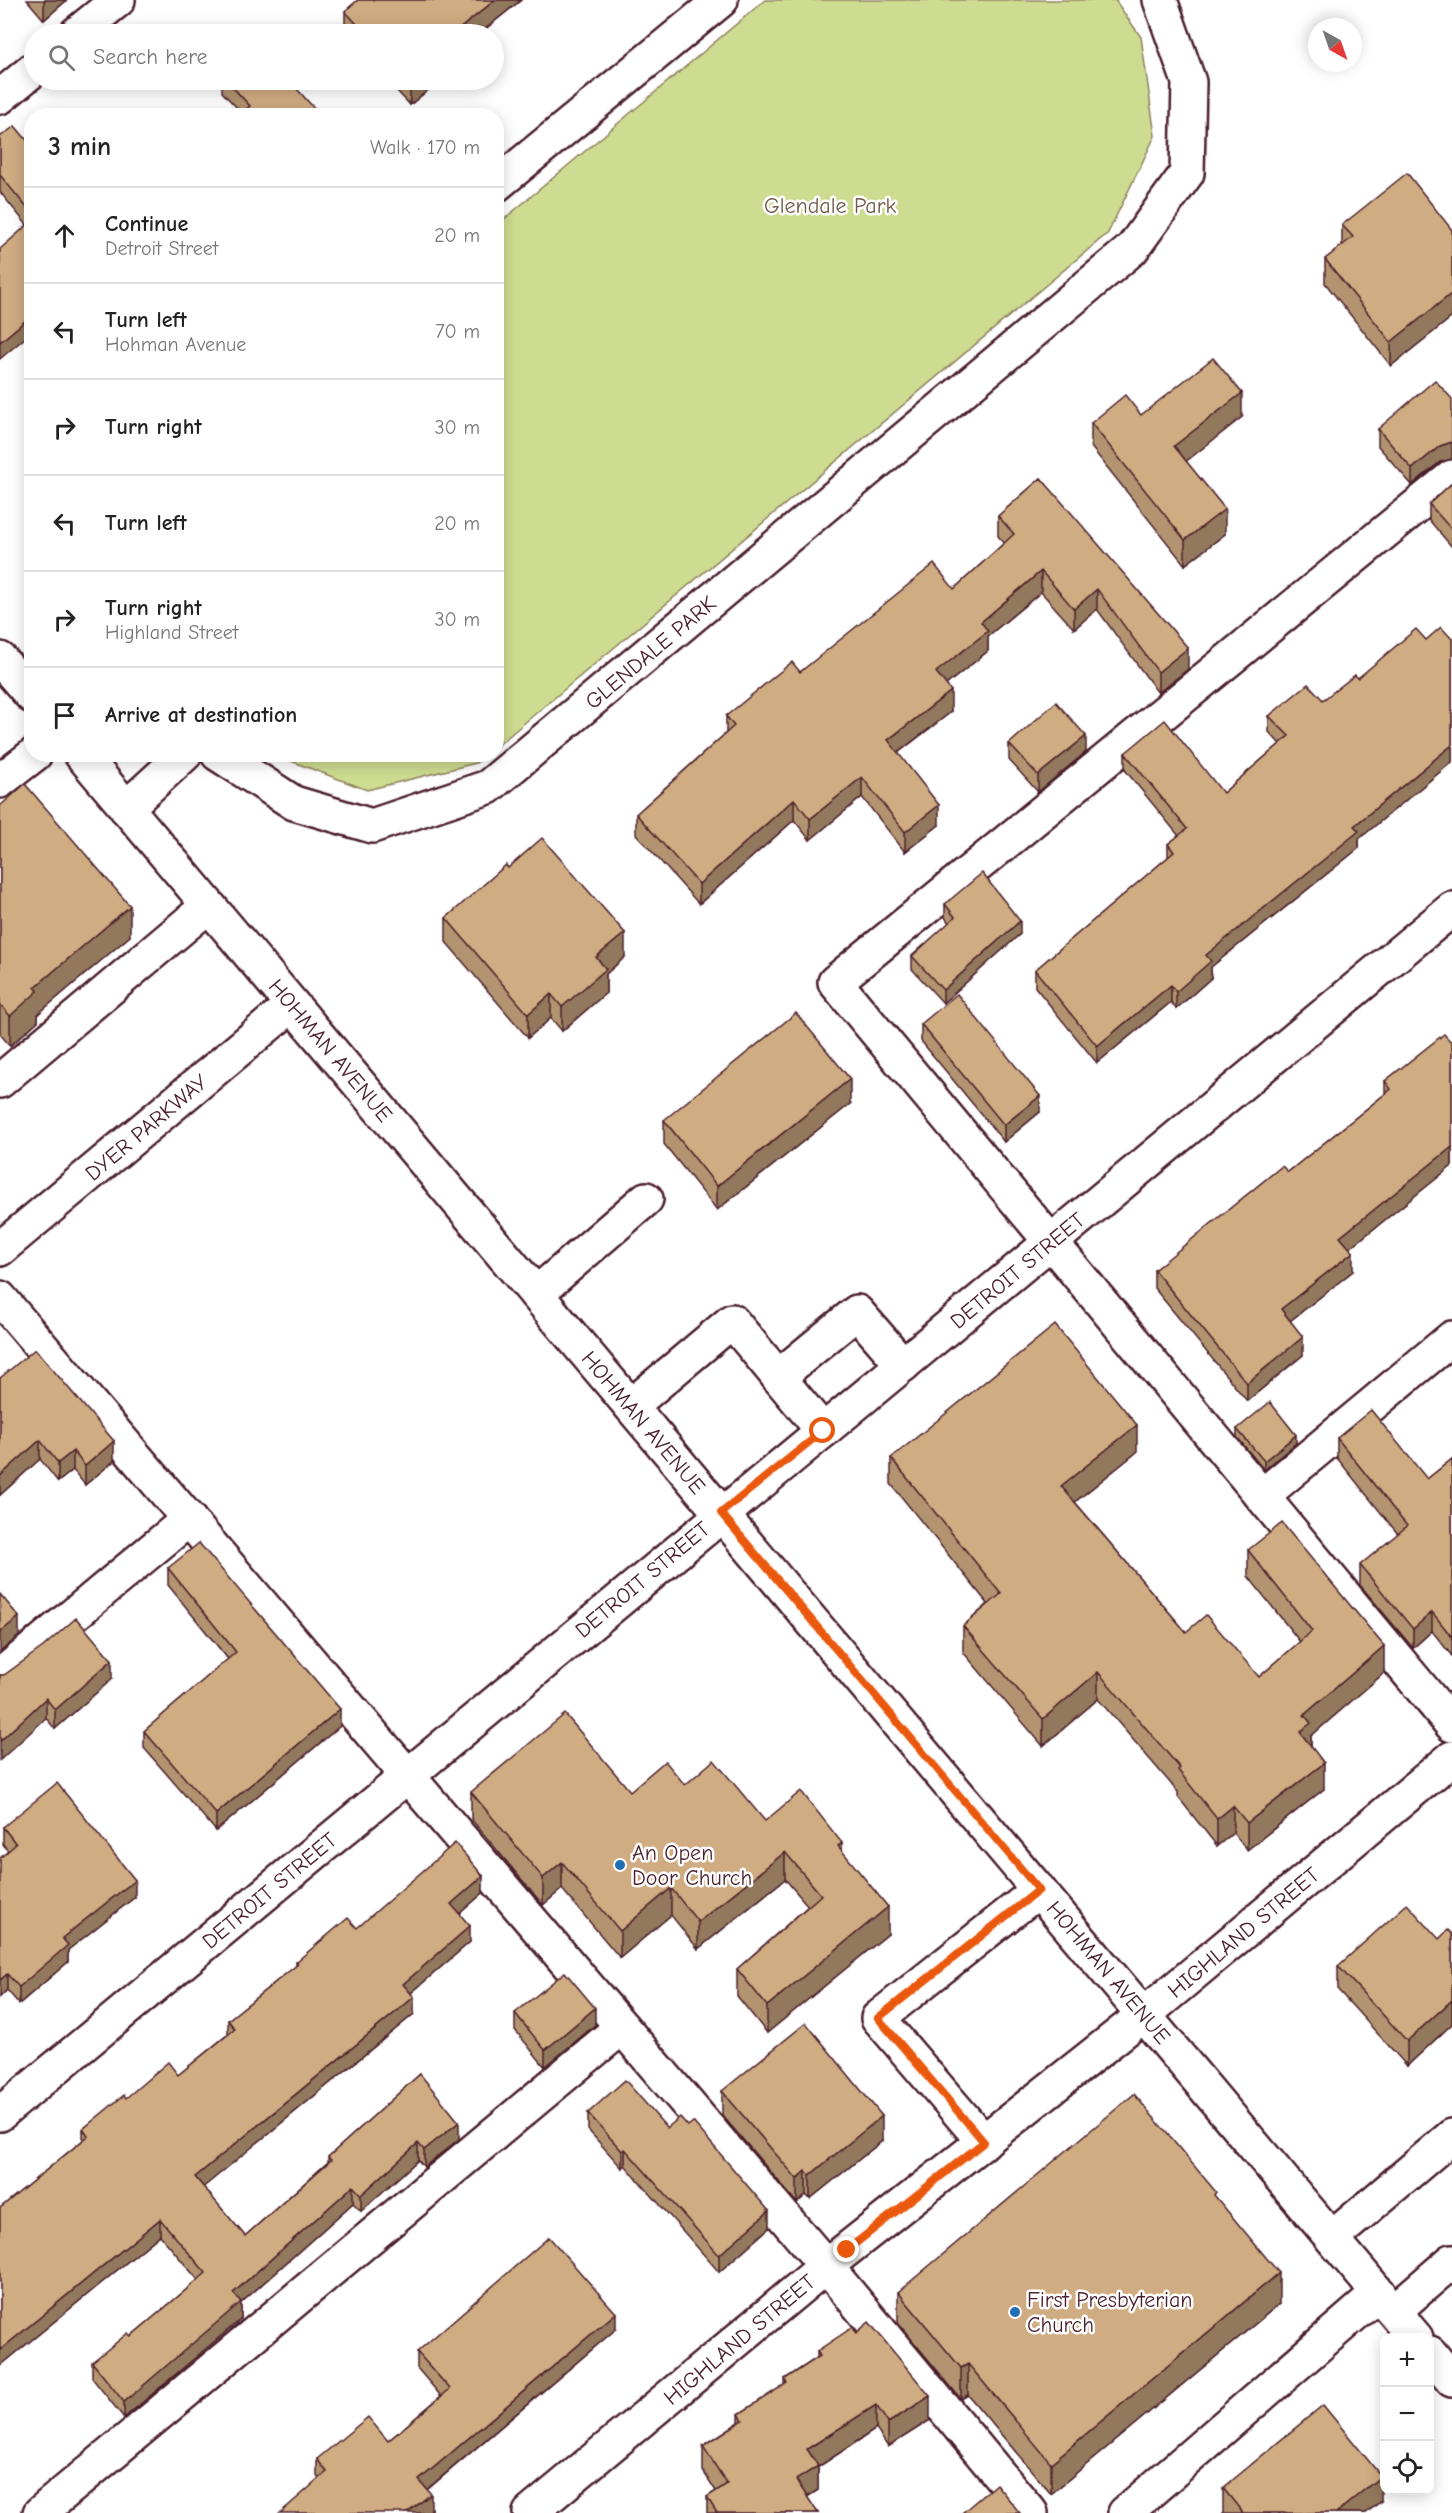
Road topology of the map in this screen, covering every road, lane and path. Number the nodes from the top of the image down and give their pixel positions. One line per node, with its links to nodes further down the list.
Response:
1 (118, 0): 4 (street)
2 (721, 0): 7 (street)
3 (1160, 0): 14 (street, GLENDALE PARK)
4 (88, 24)
5 (24, 77): 6 (street)
6 (0, 96)
7 (504, 178)
8 (1452, 477): 22 (street)
9 (0, 659): 10 (street)
10 (24, 687)
11 (25, 762): 15 (street)
12 (88, 762): 16 (street, HOHMAN AVENUE)
13 (176, 762): 16 (street)
14 (230, 762)
15 (0, 781)
16 (126, 808): 17 (street, HOHMAN AVENUE)
17 (208, 906): 19 (street, HOHMAN AVENUE); 20 (street)
18 (1452, 909): 22 (street, DETROIT STREET)
19 (292, 1005): 23 (street, DYER PARKWAY); 24 (street, HOHMAN AVENUE)
20 (0, 1081)
21 (646, 1199): 24 (street)
22 (1051, 1242): 27 (street, DETROIT STREET); 31 (street)
23 (0, 1249)
24 (536, 1294): 29 (street, HOHMAN AVENUE)
25 (0, 1298): 33 (street)
26 (1452, 1338): 31 (street)
27 (903, 1365): 28 (street); 30 (street, DETROIT STREET)
28 (778, 1377): 29 (street); 30 (street)
29 (631, 1407): 32 (street, HOHMAN AVENUE)
30 (823, 1431): 32 (street, DETROIT STREET)
31 (1262, 1496): 35 (street)
32 (721, 1513): 37 (street, DETROIT STREET); 38 (street, HOHMAN AVENUE)
33 (189, 1520): 34 (street); 37 (street)
34 (0, 1676)
35 (1452, 1725)
36 (1452, 1758): 39 (street, HIGHLAND STREET)
37 (407, 1775): 40 (street); 41 (street, DETROIT STREET)
38 (1039, 1890): 39 (street, HOHMAN AVENUE); 43 (street)
39 (1145, 2014): 43 (street, HIGHLAND STREET); 44 (street, HOHMAN AVENUE)
40 (622, 2027): 46 (street); 52 (street)
41 (0, 2114)
42 (1452, 2136): 44 (street)
43 (984, 2142): 46 (street, HIGHLAND STREET)
44 (1332, 2238): 47 (street, HOHMAN AVENUE)
45 (1452, 2261): 47 (street)
46 (826, 2266): 51 (street, HIGHLAND STREET); 53 (street)
47 (1386, 2302): 48 (street, HOHMAN AVENUE); 54 (street)
48 (1413, 2333)
49 (1434, 2358): 50 (street)
50 (1452, 2380)
51 (550, 2507)
52 (40, 2513)
53 (1031, 2513)
54 (1125, 2513)

